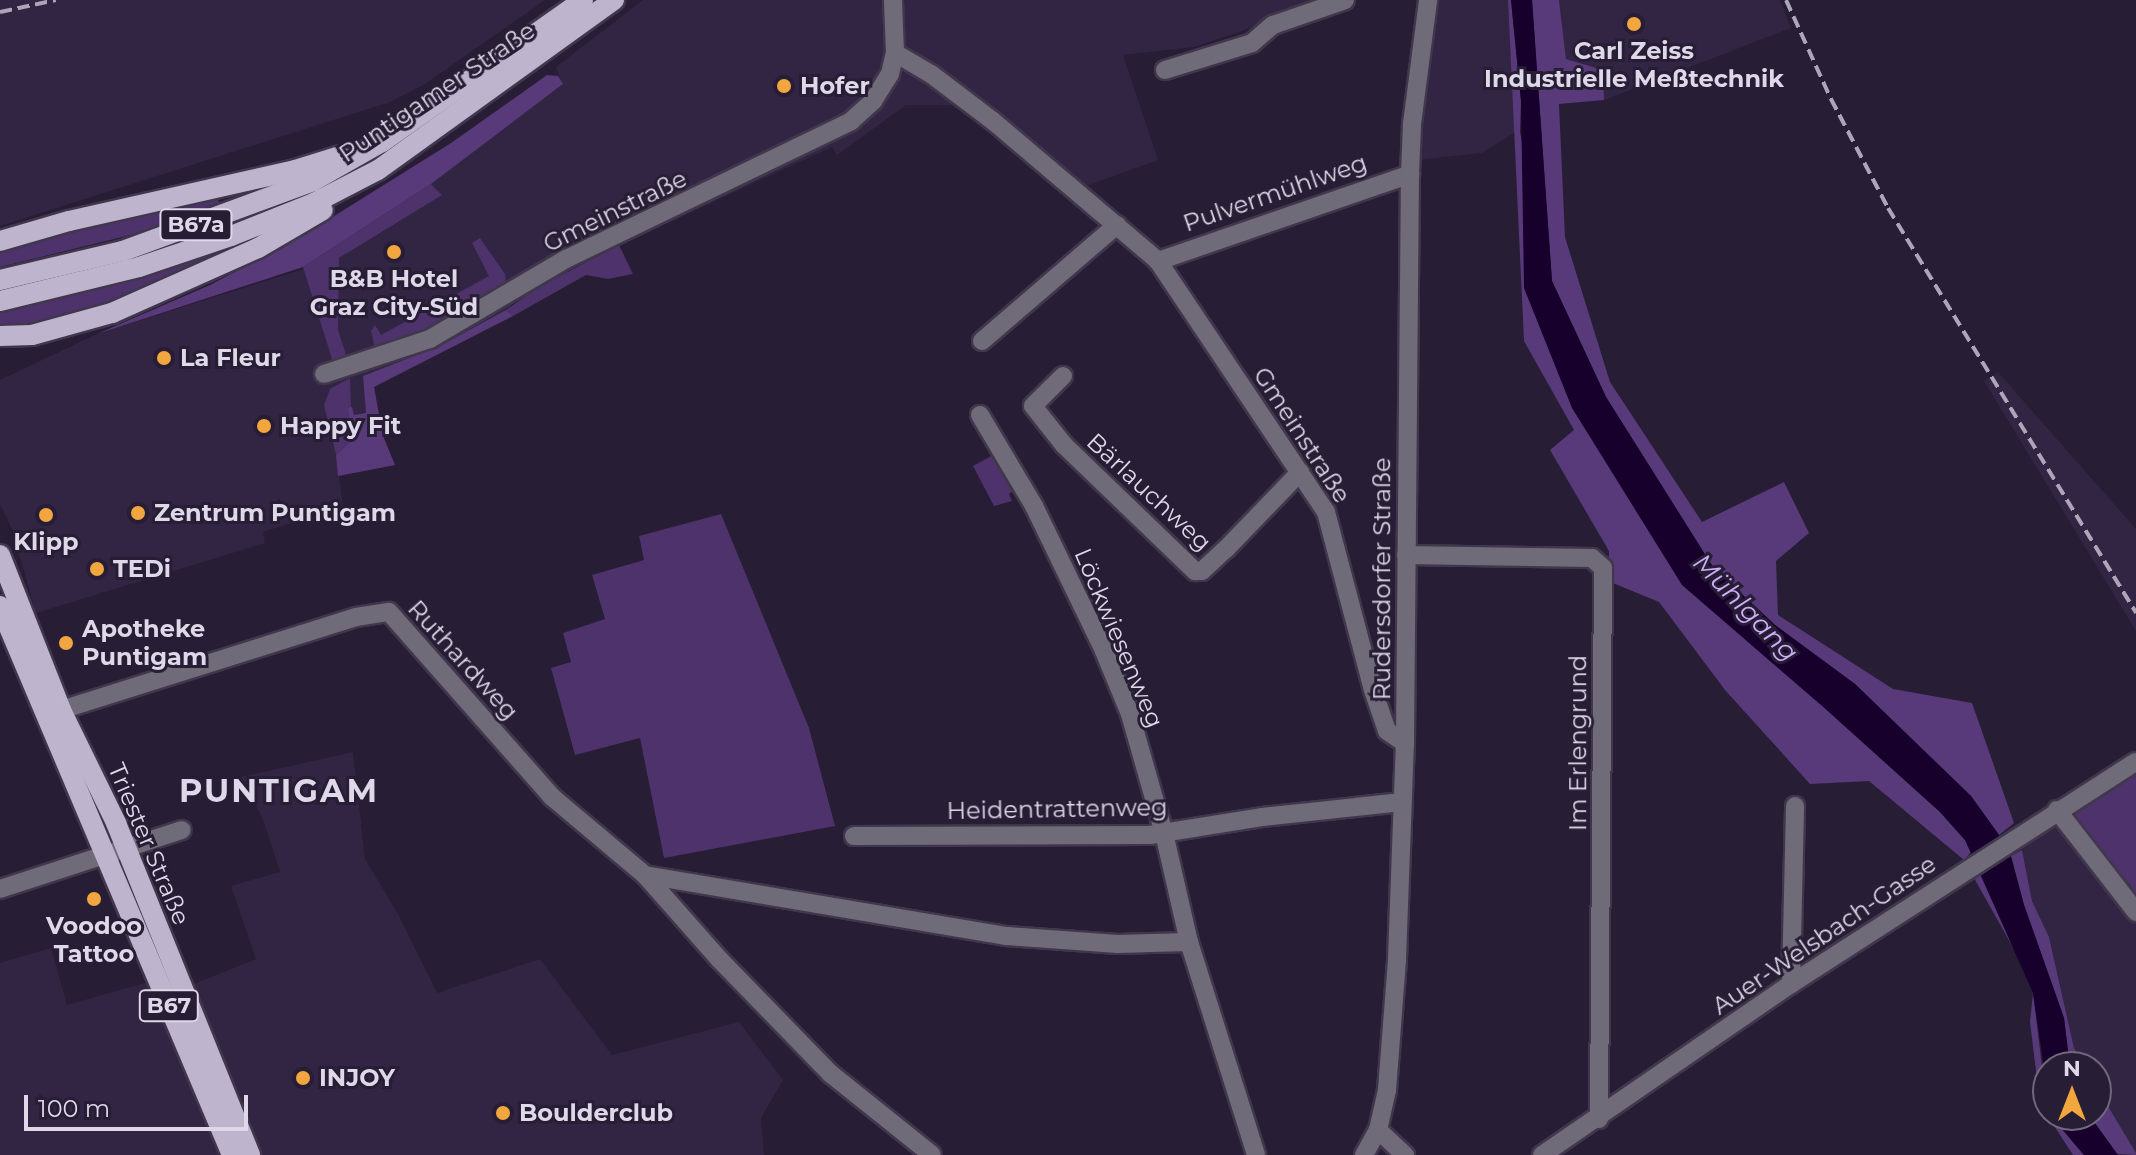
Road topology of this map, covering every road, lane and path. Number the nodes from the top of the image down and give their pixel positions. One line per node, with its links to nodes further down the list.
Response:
1 (583, 0): 8 (main road, Puntigamer Straße / B67a)
2 (614, 0): 9 (main road, Puntigamer Straße / B67a)
3 (893, 0): 6 (street, Gmeinstraße)
4 (1345, 0): 7 (street)
5 (1428, 0): 10 (street, Rudersdorfer Straße)
6 (895, 53): 11 (street, Gmeinstraße); 18 (street, Gmeinstraße)
7 (1165, 70)
8 (382, 142): 12 (main road); 14 (main road, Puntigamer Straße / B67a)
9 (378, 170): 15 (main road, Puntigamer Straße / B67a); 16 (main road)
10 (1410, 174): 13 (street, Pulvermühlweg); 23 (street, Rudersdorfer Straße)
11 (1117, 225): 13 (street, Gmeinstraße); 17 (street)
12 (0, 241)
13 (1158, 261): 21 (street, Gmeinstraße)
14 (0, 280)
15 (4, 301)
16 (0, 336)
17 (982, 341)
18 (324, 374)
19 (1063, 376): 21 (street, Bärlauchweg)
20 (980, 415): 32 (street, Löckwiesenweg)
21 (1300, 472): 26 (street, Gmeinstraße)
22 (0, 555): 25 (main road, Triester Straße / B67)
23 (1406, 555): 26 (street, Rudersdorfer Straße); 41 (street, Im Erlengrund)
24 (0, 606): 35 (main road, Triester Straße / B67)
25 (61, 710): 34 (main road, Triester Straße / B67); 36 (street, Ruthardweg)
26 (1405, 743): 28 (street, Rudersdorfer Straße)
27 (2136, 762): 30 (street, Auer-Welsbach-Gasse)
28 (1402, 802): 32 (street, Heidentrattenweg); 42 (street, Rudersdorfer Straße)
29 (1795, 806): 40 (street)
30 (2057, 810): 38 (street); 40 (street, Auer-Welsbach-Gasse)
31 (182, 830): 34 (street)
32 (1164, 833): 33 (street, Heidentrattenweg); 39 (street, Löckwiesenweg)
33 (854, 836)
34 (127, 850): 35 (street); 44 (main road, Triester Straße / B67)
35 (106, 857): 37 (street); 43 (main road, Triester Straße / B67)
36 (645, 875): 39 (street); 45 (street, Ruthardweg)
37 (0, 889)
38 (2136, 912)
39 (1189, 942): 46 (street, Löckwiesenweg)
40 (1791, 984): 41 (street, Auer-Welsbach-Gasse)
41 (1599, 1119): 49 (street, Auer-Welsbach-Gasse)
42 (1378, 1130): 47 (street, Rudersdorfer Straße); 48 (street)
43 (232, 1155)
44 (250, 1155)
45 (932, 1155)
46 (1256, 1155)
47 (1364, 1155)
48 (1405, 1155)
49 (1542, 1155)

